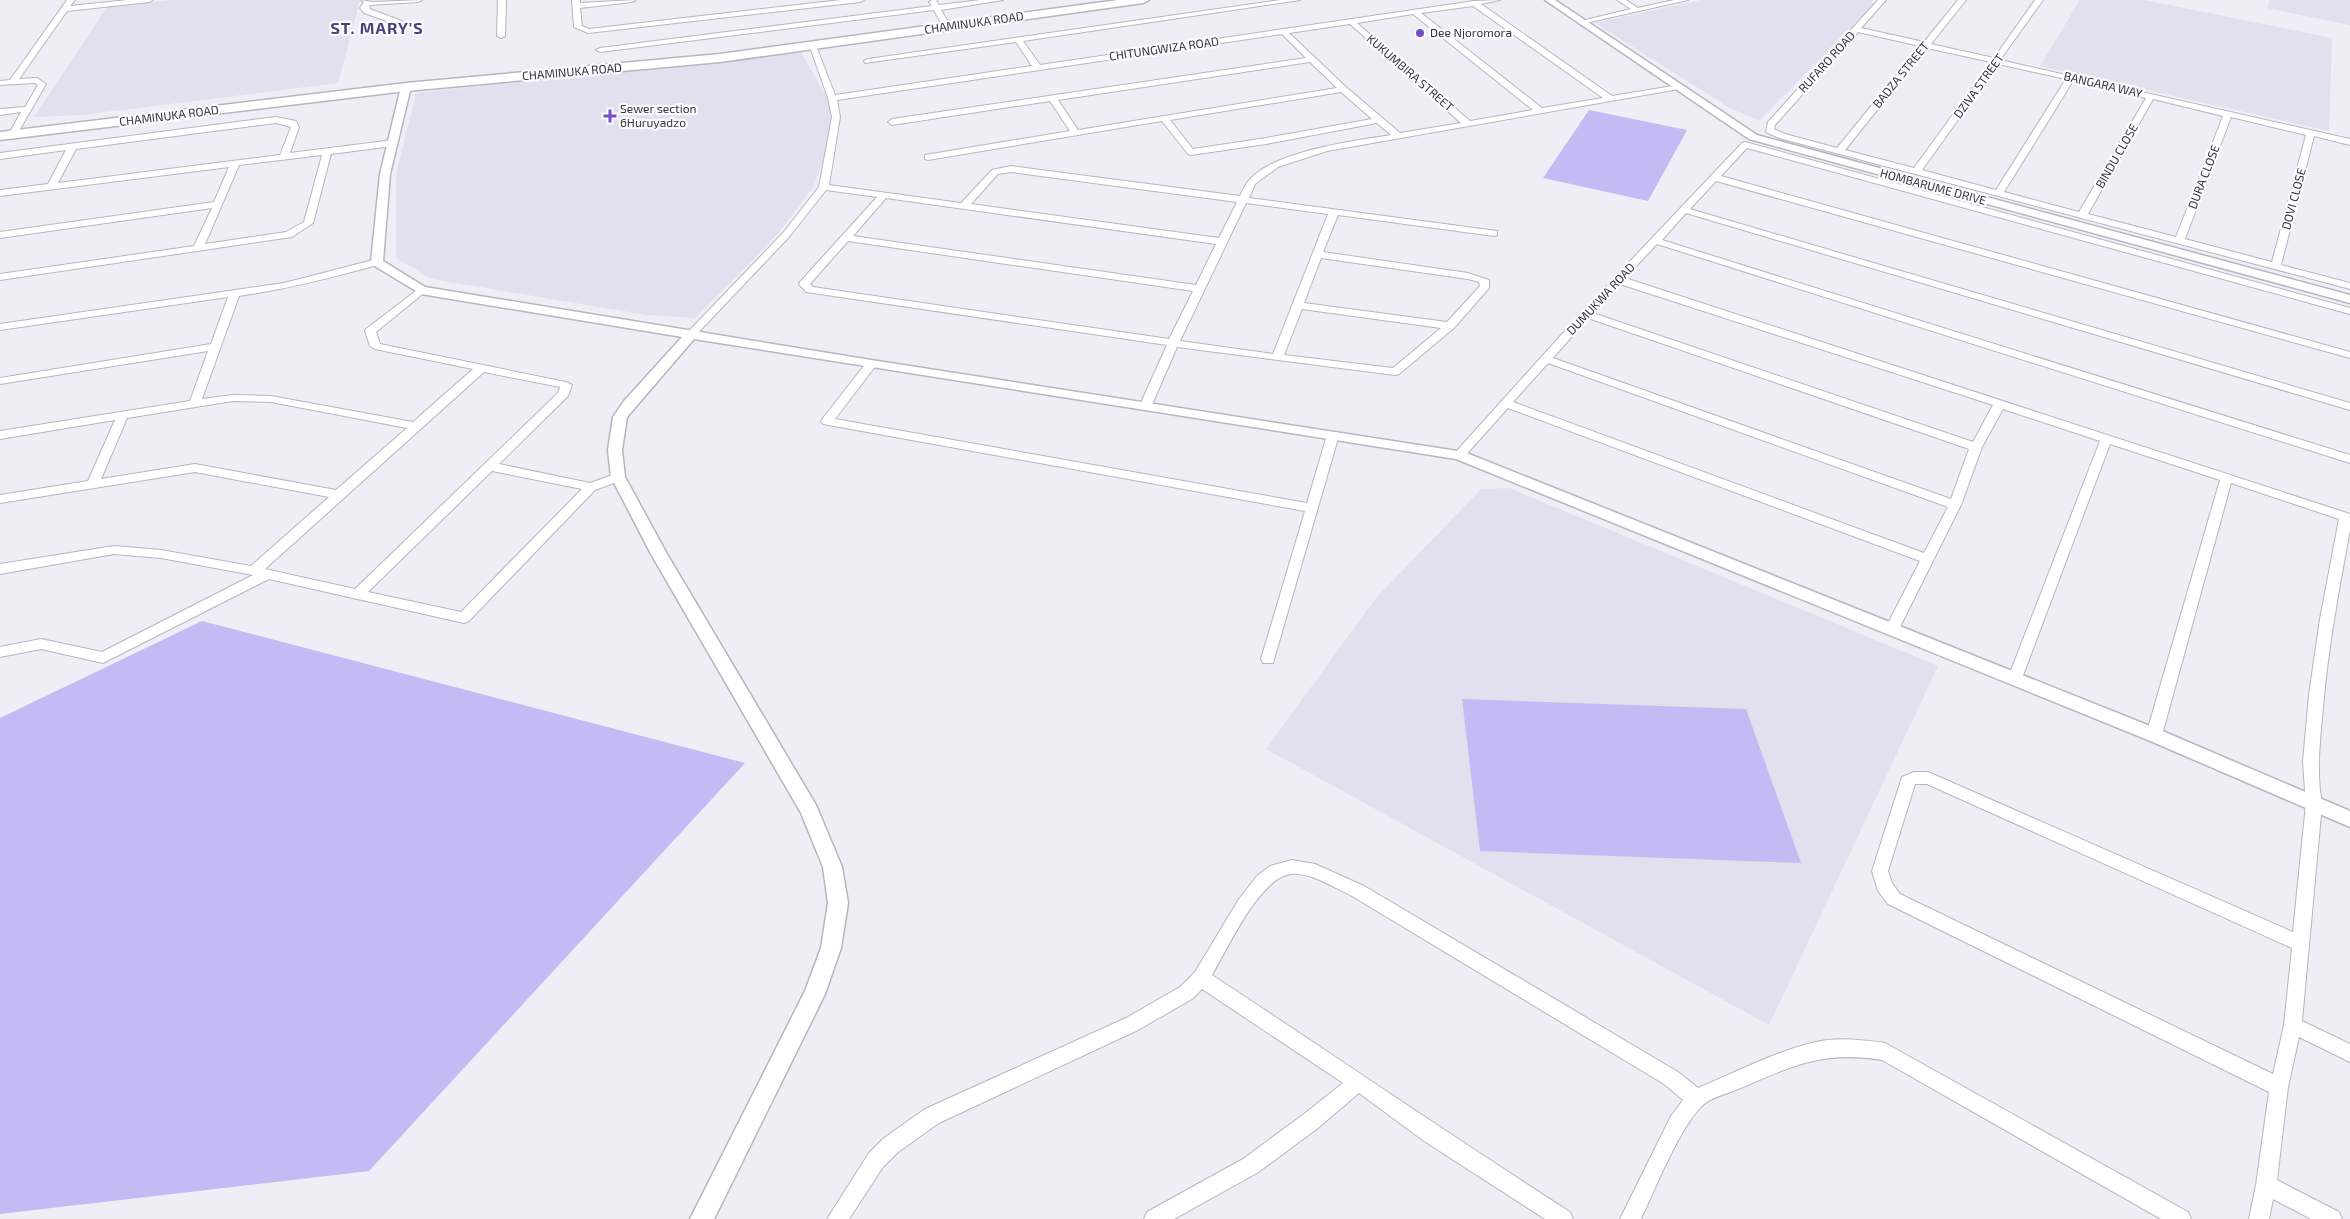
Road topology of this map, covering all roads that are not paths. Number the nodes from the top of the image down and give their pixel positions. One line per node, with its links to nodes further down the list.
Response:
1 (71, 0): 22 (street)
2 (150, 0): 22 (street)
3 (418, 0): 18 (street)
4 (502, 0): 31 (street)
5 (632, 0): 19 (street)
6 (860, 0): 19 (street)
7 (932, 0): 21 (street)
8 (999, 0): 21 (street)
9 (1143, 0): 28 (main road, CHAMINUKA ROAD)
10 (1296, 0): 32 (street)
11 (1496, 0): 20 (street, CHITUNGWIZA ROAD)
12 (1549, 0): 26 (street, HOMBARUME DRIVE)
13 (1621, 0): 23 (street)
14 (1684, 0): 23 (street)
15 (1882, 0): 29 (street, RUFARO ROAD)
16 (1962, 0): 33 (street, BADZA STREET)
17 (2039, 0): 38 (street, DZIVA STREET)
18 (366, 2): 27 (street)
19 (576, 3)
20 (1474, 3): 24 (street, CHITUNGWIZA ROAD); 49 (street)
21 (937, 8): 28 (street); 35 (street)
22 (65, 9): 41 (street)
23 (1637, 10): 26 (street)
24 (1415, 12): 25 (street, CHITUNGWIZA ROAD); 52 (street)
25 (1352, 22): 30 (street, CHITUNGWIZA ROAD); 57 (street, KUKUMBIRA STREET)
26 (1581, 22): 44 (street, HOMBARUME DRIVE)
27 (404, 26)
28 (948, 27): 34 (main road, CHAMINUKA ROAD)
29 (1856, 29): 33 (street, BANGARA WAY); 65 (street, RUFARO ROAD)
30 (1283, 31): 36 (street); 39 (street, CHITUNGWIZA ROAD)
31 (501, 36)
32 (1018, 40): 37 (street); 39 (street)
33 (1926, 45): 38 (street, BANGARA WAY); 65 (street, BADZA STREET)
34 (812, 46): 43 (main road, CHAMINUKA ROAD); 47 (street)
35 (600, 50)
36 (1312, 58): 45 (street); 48 (street)
37 (868, 61)
38 (1997, 61): 40 (street, BANGARA WAY); 71 (street, DZIVA STREET)
39 (1038, 68): 47 (street, CHITUNGWIZA ROAD)
40 (2071, 78): 46 (street, BANGARA WAY); 76 (street)
41 (14, 81): 42 (street); 50 (street)
42 (0, 83)
43 (406, 87): 60 (main road, CHAMINUKA ROAD); 63 (street)
44 (1679, 87): 49 (street); 100 (street, HOMBARUME DRIVE)
45 (1343, 89): 54 (street); 55 (street)
46 (2151, 96): 53 (street, BANGARA WAY); 83 (street, BINDU CLOSE)
47 (832, 98): 74 (street)
48 (1054, 99): 56 (street); 59 (street)
49 (1610, 99): 52 (street)
50 (26, 109): 51 (street); 60 (street)
51 (0, 112)
52 (1541, 112): 57 (street)
53 (2228, 114): 58 (street, BANGARA WAY); 87 (street, DURA CLOSE)
54 (1164, 118): 55 (street); 59 (street)
55 (1379, 120): 61 (street)
56 (892, 122)
57 (1468, 124): 61 (street)
58 (2311, 132): 62 (street, BANGARA WAY); 93 (street, DOVI CLOSE)
59 (1076, 133): 69 (street)
60 (6, 135)
61 (1398, 136): 78 (street)
62 (2350, 142)
63 (393, 143): 66 (street); 92 (street)
64 (72, 147): 67 (street); 68 (street); 73 (street)
65 (1839, 151): 71 (street)
66 (327, 152): 68 (street); 90 (street)
67 (0, 156)
68 (284, 157): 70 (street)
69 (928, 157)
70 (235, 163): 73 (street); 79 (street)
71 (1917, 171): 76 (street)
72 (1716, 178): 81 (street, DUMUKWA ROAD); 102 (street, DUMUKWA ROAD); 109 (street)
73 (51, 186): 75 (street)
74 (824, 187): 77 (street); 106 (street)
75 (0, 193)
76 (1998, 193): 83 (street)
77 (883, 196): 80 (street); 86 (street)
78 (1243, 200): 80 (street); 82 (street); 89 (street)
79 (218, 204): 85 (street); 90 (street)
80 (963, 207): 89 (street)
81 (1685, 210): 88 (street, DUMUKWA ROAD); 119 (street)
82 (1334, 212): 84 (street); 91 (street)
83 (2082, 215): 87 (street)
84 (1494, 232)
85 (0, 235)
86 (847, 238): 97 (street); 107 (street)
87 (2180, 240): 93 (street)
88 (1656, 241): 95 (street, DUMUKWA ROAD); 127 (street)
89 (1224, 242): 97 (street)
90 (198, 248): 94 (street)
91 (1316, 254): 101 (street); 104 (street)
92 (377, 262): 98 (street); 99 (street)
93 (2276, 266): 96 (street)
94 (0, 277)
95 (1620, 280): 103 (street, DUMUKWA ROAD); 115 (street)
96 (2350, 286)
97 (1199, 289): 107 (street)
98 (421, 290): 106 (street); 113 (street)
99 (235, 293): 105 (street); 108 (street)
100 (2350, 299)
101 (1297, 305): 104 (street); 110 (street)
102 (2350, 311)
103 (1586, 314): 111 (street, DUMUKWA ROAD); 125 (street)
104 (1450, 326): 110 (street)
105 (0, 327)
106 (691, 334): 112 (street); 129 (street)
107 (1173, 343): 110 (street); 118 (street)
108 (215, 347): 114 (street); 116 (street)
109 (2350, 355)
110 (1278, 358)
111 (1546, 359): 117 (street, DUMUKWA ROAD); 135 (street)
112 (871, 364): 118 (street); 136 (street)
113 (482, 367): 121 (street); 128 (street)
114 (0, 381)
115 (2000, 403): 124 (street); 125 (street)
116 (194, 404): 120 (street); 121 (street)
117 (1507, 404): 126 (street, DUMUKWA ROAD); 138 (street)
118 (1145, 407): 123 (street)
119 (2350, 407)
120 (123, 415): 122 (street); 131 (street)
121 (416, 426): 133 (street)
122 (0, 435)
123 (1333, 435): 126 (street); 136 (street)
124 (2106, 440): 130 (street); 145 (street)
125 (1976, 447): 135 (street)
126 (1459, 455): 142 (street)
127 (2350, 459)
128 (488, 466): 132 (street); 141 (street)
129 (618, 477): 132 (street); 157 (street)
130 (2226, 479): 137 (street); 146 (street)
131 (93, 483): 133 (street); 134 (street)
132 (591, 487): 141 (street)
133 (339, 495): 140 (street)
134 (0, 500)
135 (1955, 505): 138 (street)
136 (1312, 508): 144 (street)
137 (2348, 518): 147 (street)
138 (1927, 559): 142 (street)
139 (0, 568): 140 (street)
140 (260, 573): 141 (street); 143 (street)
141 (357, 594)
142 (1892, 629): 145 (street)
143 (0, 652)
144 (1268, 659)
145 (2015, 678): 146 (street)
146 (2154, 735): 147 (street)
147 (2314, 804): 148 (street); 149 (street)
148 (2350, 819)
149 (2302, 944): 151 (street); 154 (street)
150 (1200, 978): 153 (street); 155 (street); 158 (street)
151 (2293, 1025): 152 (street); 154 (street)
152 (2350, 1053)
153 (1358, 1082): 159 (street); 160 (street)
154 (2279, 1088): 156 (street)
155 (1696, 1098): 161 (street); 162 (street)
156 (2266, 1185): 163 (street); 164 (street)
157 (702, 1219)
158 (837, 1219)
159 (1154, 1219)
160 (1563, 1219)
161 (1630, 1219)
162 (2181, 1219)
163 (2259, 1219)
164 (2332, 1219)

